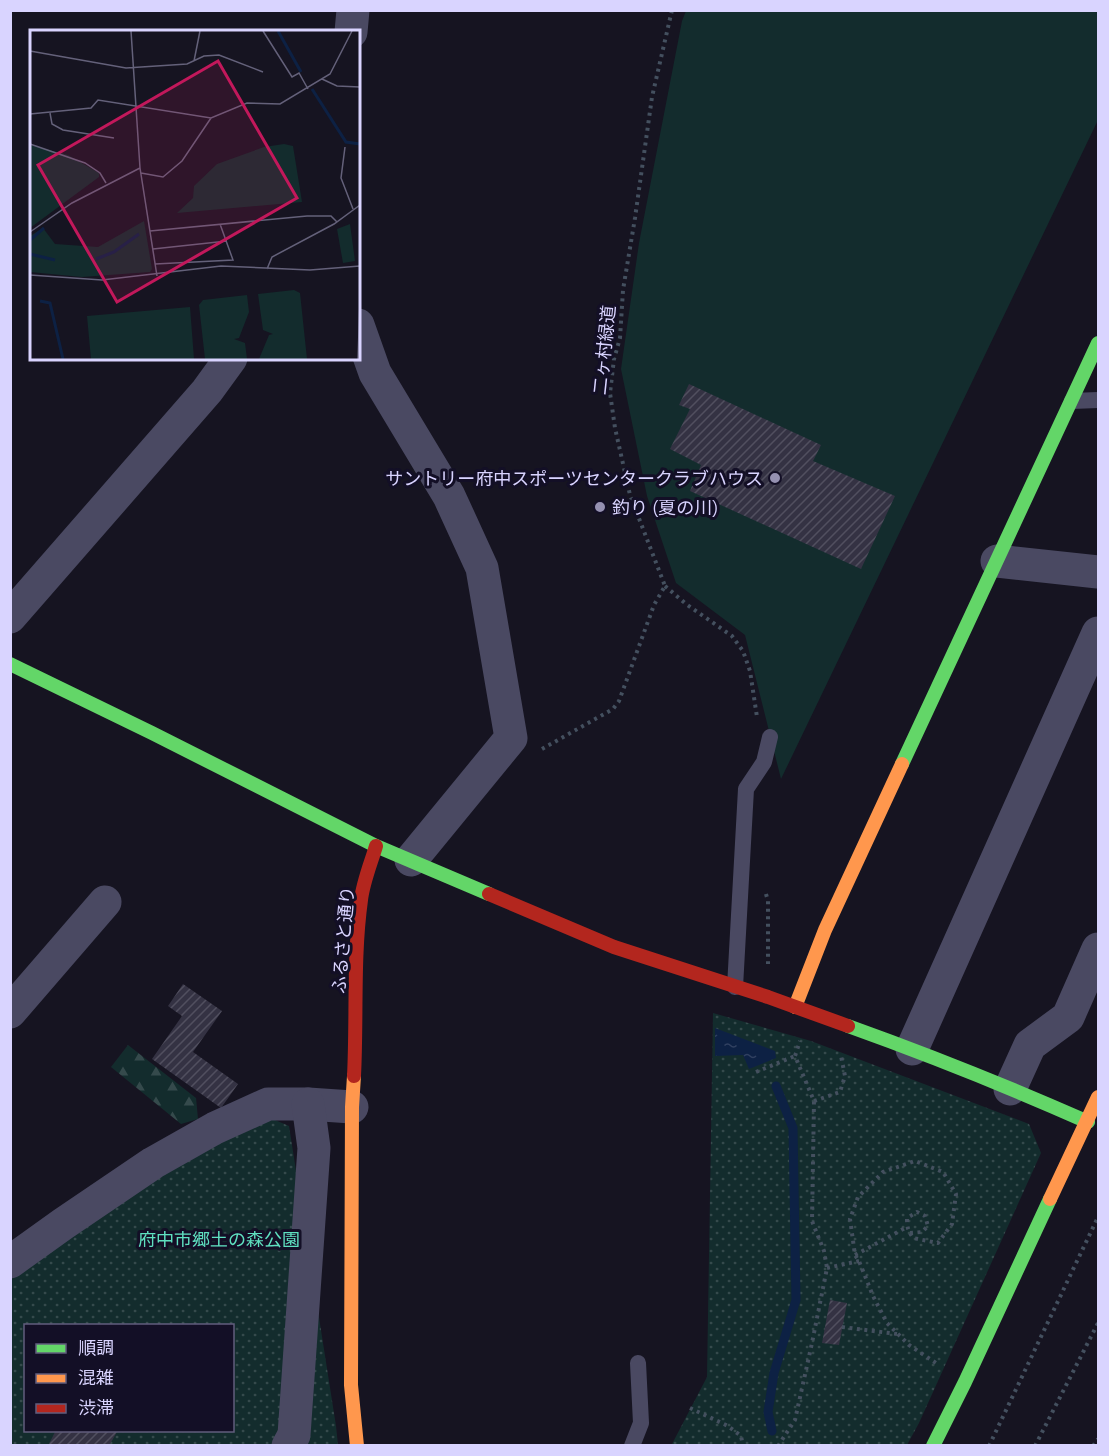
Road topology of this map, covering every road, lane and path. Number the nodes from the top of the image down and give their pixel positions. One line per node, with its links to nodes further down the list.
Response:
1 (353, 10): 3 (street)
2 (672, 10): 15 (path, 二ヶ村緑道)
3 (351, 30)
4 (360, 331): 17 (street)
5 (1098, 343): 8 (street)
6 (227, 360): 11 (street)
7 (1098, 400): 8 (lane)
8 (1072, 401): 9 (street)
9 (997, 561): 10 (street); 21 (street)
10 (1098, 572)
11 (10, 617)
12 (1098, 633): 25 (street)
13 (10, 664): 16 (street)
14 (770, 737): 20 (lane)
15 (536, 753)
16 (376, 846): 17 (street); 32 (street, ふるさと通り)
17 (411, 860): 20 (street)
18 (105, 902): 22 (street)
19 (1098, 949): 28 (street)
20 (735, 987): 21 (street)
21 (795, 1006): 23 (street)
22 (10, 1012)
23 (810, 1012): 24 (street); 26 (path)
24 (834, 1020): 25 (street); 30 (path)
25 (912, 1049): 28 (street)
26 (795, 1056): 27 (path); 30 (path)
27 (756, 1072)
28 (1010, 1089): 33 (street)
29 (1098, 1097): 33 (street)
30 (814, 1101): 40 (path)
31 (308, 1104): 32 (street); 39 (street); 48 (street)
32 (352, 1107): 49 (street, ふるさと通り)
33 (1088, 1122): 45 (street)
34 (1098, 1217): 54 (path)
35 (907, 1227): 36 (path); 36 (path); 37 (path)
36 (910, 1233): 37 (path)
37 (855, 1255): 38 (path)
38 (860, 1261): 40 (path); 43 (path)
39 (10, 1262)
40 (827, 1268): 52 (path)
41 (1098, 1323): 55 (path)
42 (842, 1327): 43 (path)
43 (898, 1334): 45 (path)
44 (638, 1364): 50 (lane)
45 (965, 1382): 53 (street)
46 (690, 1408): 51 (path)
47 (1098, 1439): 56 (path)
48 (288, 1446)
49 (357, 1446)
50 (632, 1446)
51 (743, 1446)
52 (778, 1446)
53 (933, 1446)
54 (989, 1446)
55 (1035, 1446)
56 (1093, 1446)

